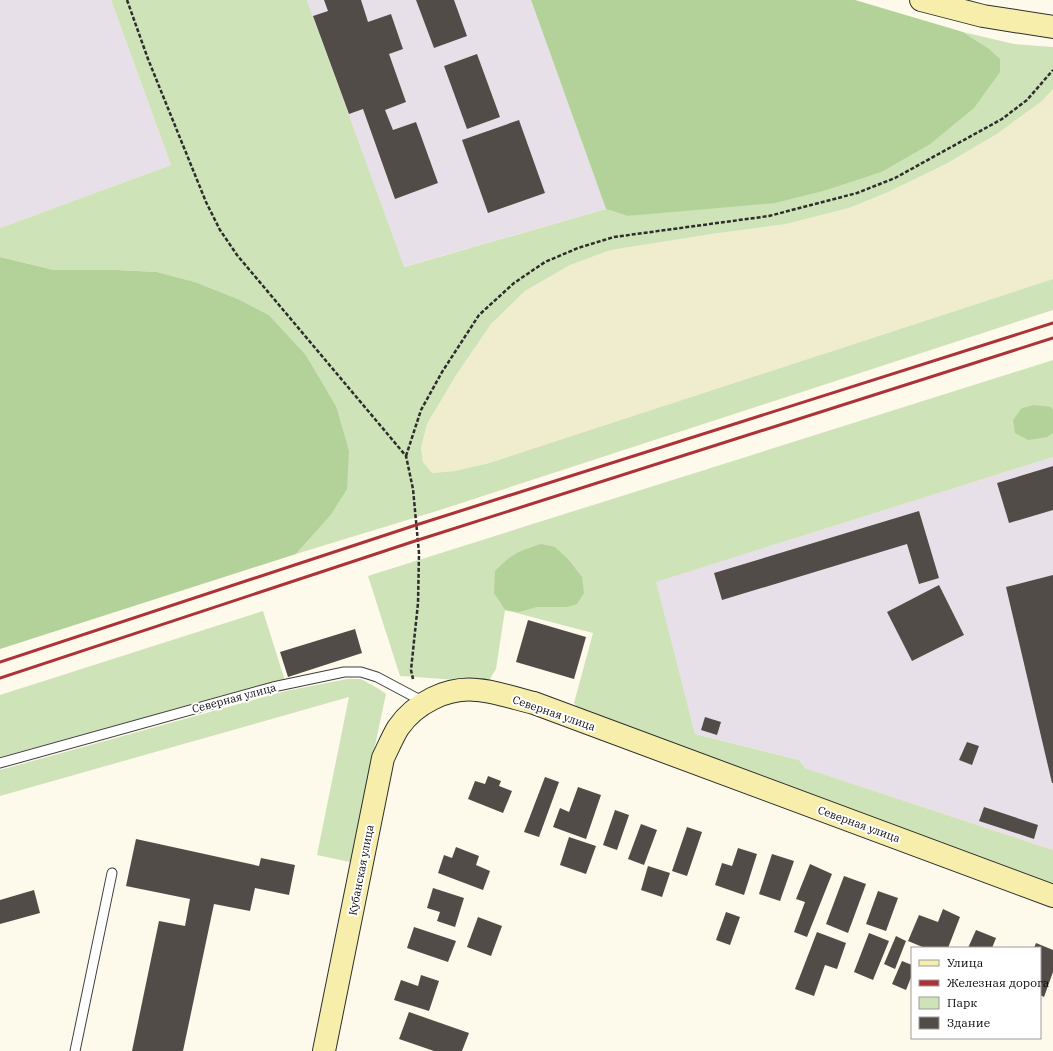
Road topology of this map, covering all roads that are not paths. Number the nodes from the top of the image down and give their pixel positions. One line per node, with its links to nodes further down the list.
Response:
1 (921, 0): 2 (street)
2 (1053, 27)
3 (425, 702): 4 (lane, Северная улица); 6 (street, Северная улица); 8 (street, Кубанская улица)
4 (0, 763)
5 (112, 873): 7 (lane)
6 (1053, 896)
7 (75, 1051)
8 (324, 1051)

